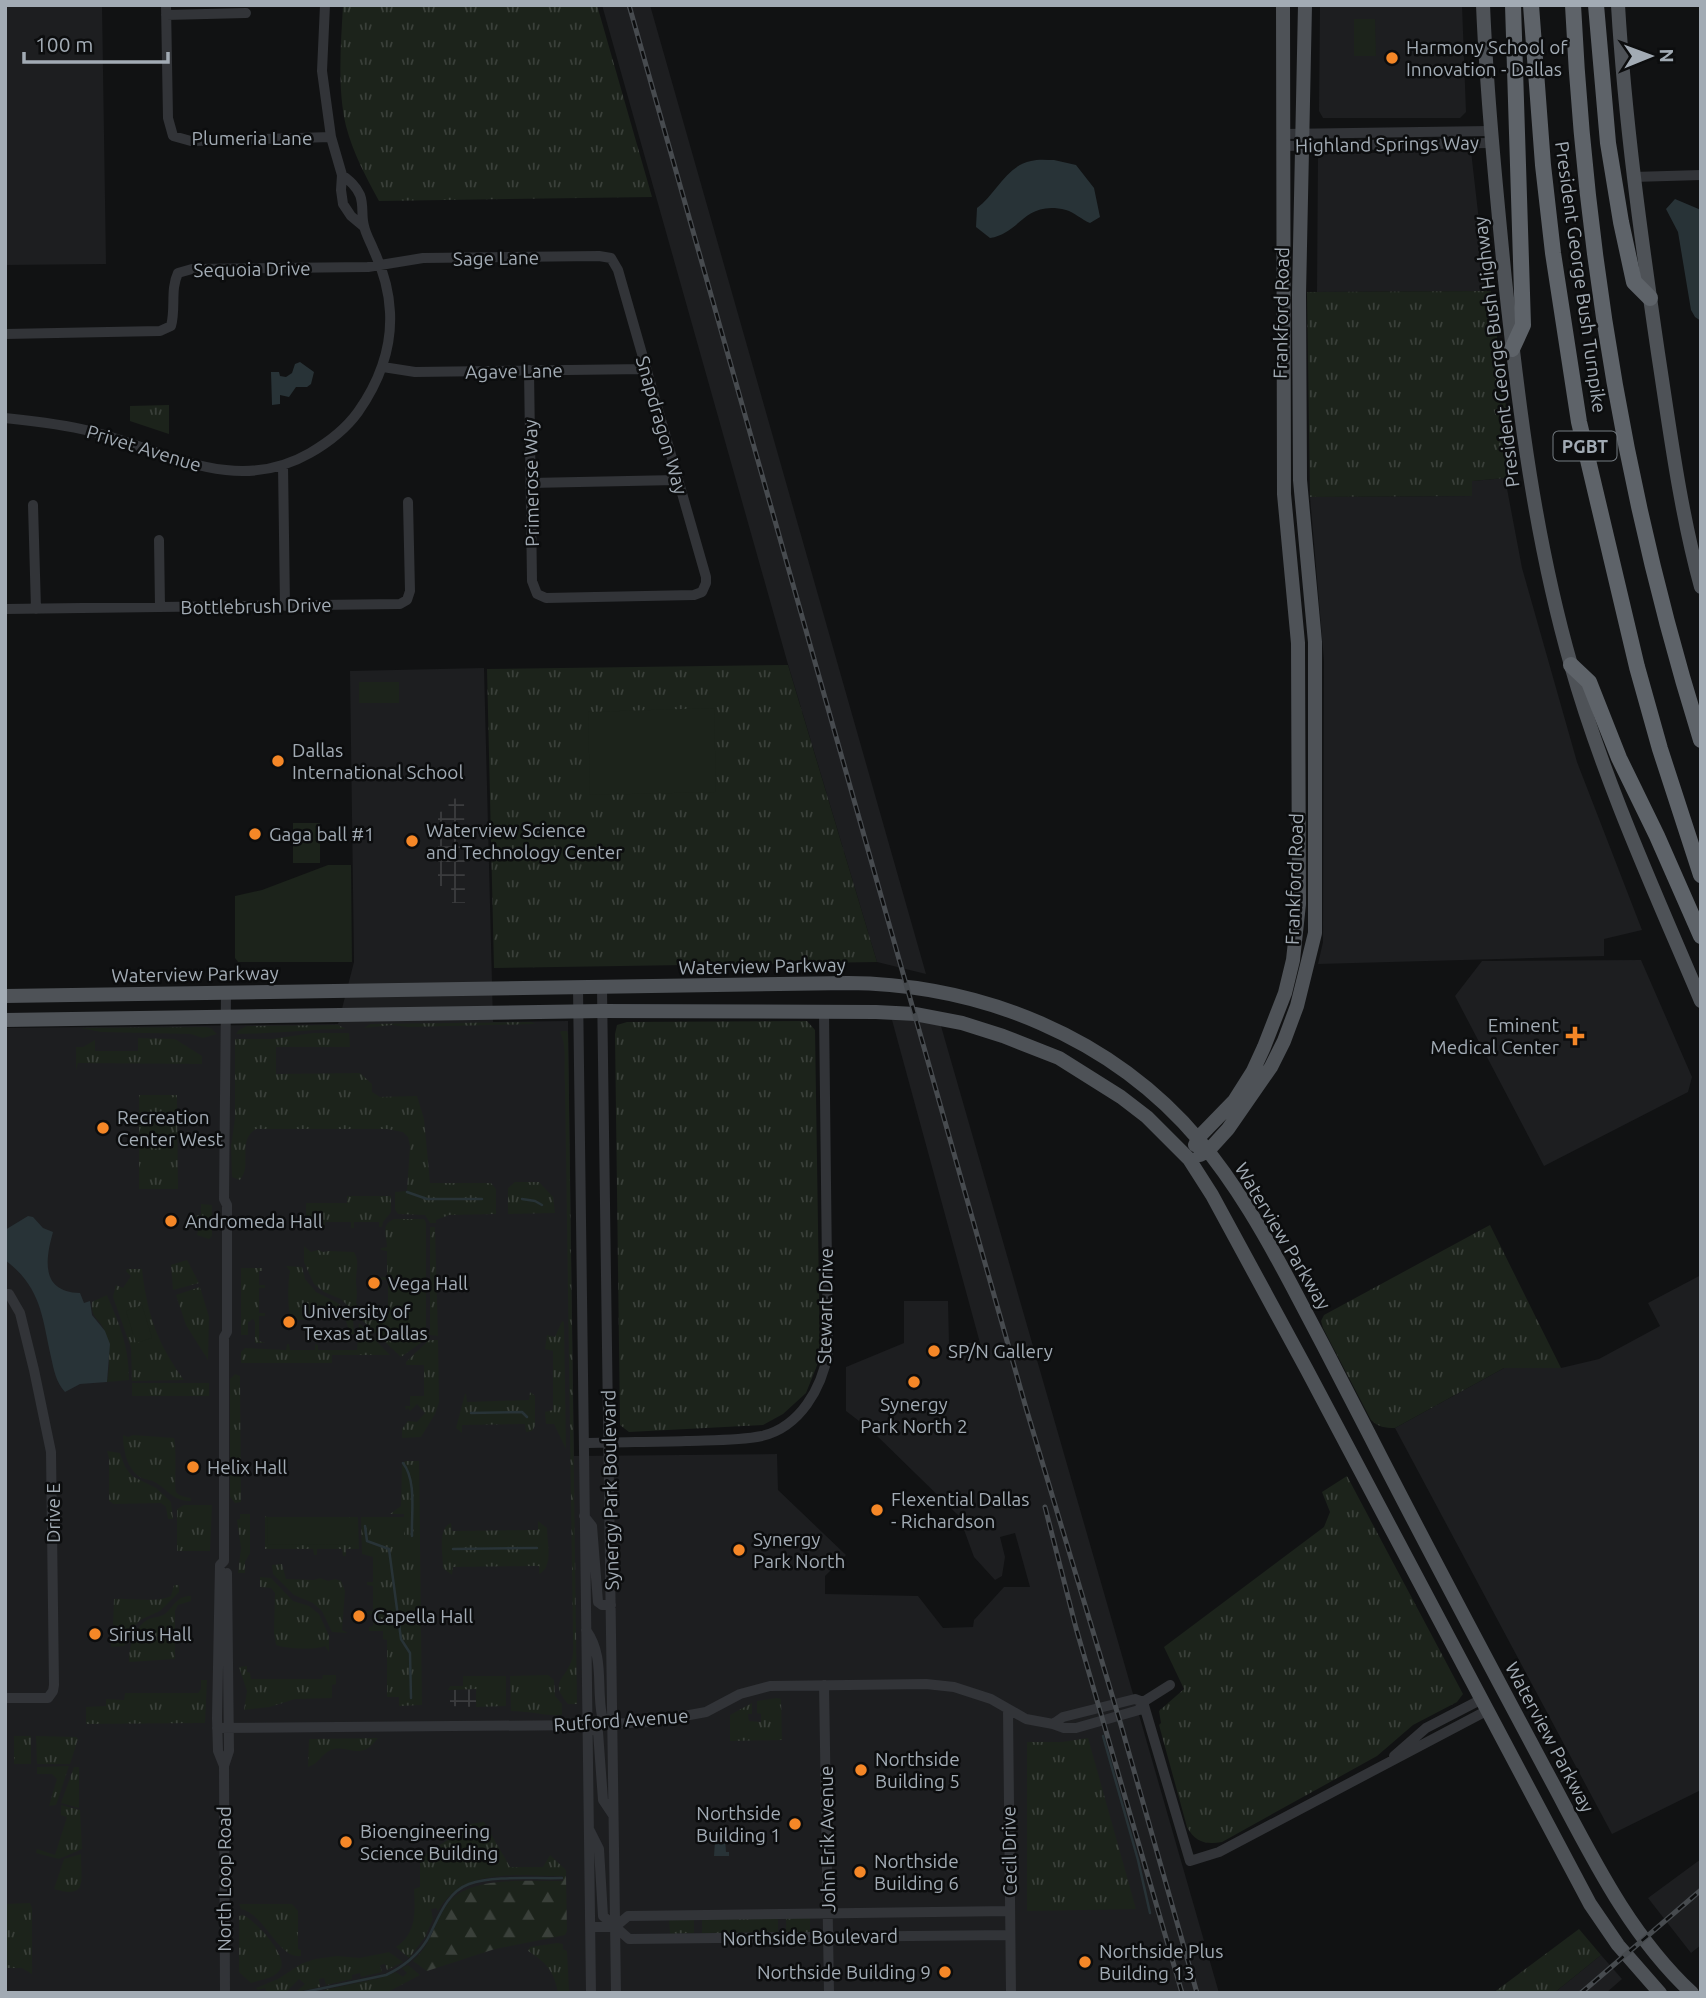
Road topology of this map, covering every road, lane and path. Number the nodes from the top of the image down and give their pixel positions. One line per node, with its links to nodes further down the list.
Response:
1 (326, 5): 12 (street)
2 (1283, 5): 15 (main road, Frankford Road)
3 (1305, 5): 14 (main road, Frankford Road)
4 (1483, 5): 13 (main road, President George Bush Highway)
5 (1513, 5): 24 (highway)
6 (1531, 5): 45 (highway, President George Bush Turnpike / PGBT)
7 (1573, 5): 44 (highway, President George Bush Turnpike / PGBT)
8 (1597, 5): 22 (highway)
9 (1618, 5): 18 (main road)
10 (166, 10): 11 (street); 12 (street, Plumeria Lane)
11 (246, 13)
12 (331, 137): 16 (street)
13 (1491, 137): 14 (street, Highland Springs Way); 24 (main road, President George Bush Highway)
14 (1301, 139): 15 (street, Highland Springs Way); 42 (main road, Frankford Road)
15 (1283, 140): 43 (main road, Frankford Road)
16 (342, 175): 19 (street); 19 (street)
17 (1701, 176): 18 (street)
18 (1633, 177): 22 (main road)
19 (363, 226): 21 (street, Privet Avenue)
20 (611, 258): 21 (street, Sage Lane); 26 (street, Snapdragon Way)
21 (381, 266): 23 (street, Sequoia Drive); 25 (street, Privet Avenue)
22 (1650, 298): 35 (main road)
23 (5, 334)
24 (1512, 349): 41 (main road, President George Bush Highway)
25 (383, 367): 27 (street, Agave Lane); 29 (street, Privet Avenue)
26 (646, 369): 27 (street, Agave Lane); 30 (street, Snapdragon Way)
27 (529, 370): 31 (street, Primerose Way)
28 (5, 418): 29 (street, Privet Avenue)
29 (282, 465): 37 (street)
30 (677, 480): 31 (street); 36 (street, Snapdragon Way)
31 (530, 483): 36 (street, Primerose Way)
32 (408, 502): 37 (street, Bottlebrush Drive)
33 (33, 506): 40 (street)
34 (159, 540): 38 (street)
35 (1701, 587)
36 (537, 594)
37 (285, 606): 38 (street, Bottlebrush Drive)
38 (160, 607): 40 (street, Bottlebrush Drive)
39 (5, 609): 40 (street, Bottlebrush Drive)
40 (36, 609)
41 (1571, 665): 46 (highway); 52 (main road, President George Bush Highway)
42 (1314, 673): 43 (main road); 62 (main road, Frankford Road)
43 (1299, 674): 61 (main road, Frankford Road)
44 (1701, 740)
45 (1701, 875)
46 (1701, 936)
47 (578, 988): 48 (main road, Waterview Parkway); 49 (main road, Waterview Parkway); 53 (street, Synergy Park Boulevard)
48 (602, 988): 54 (street, Synergy Park Boulevard); 59 (main road, Waterview Parkway)
49 (485, 989): 50 (main road, Waterview Parkway); 56 (main road)
50 (226, 993): 51 (main road, Waterview Parkway); 57 (street, North Loop Road)
51 (5, 996)
52 (1701, 1001)
53 (578, 1011): 54 (main road, Waterview Parkway); 56 (main road, Waterview Parkway); 66 (street, Synergy Park Boulevard)
54 (603, 1011): 55 (main road, Waterview Parkway); 65 (street, Synergy Park Boulevard)
55 (824, 1012): 60 (main road, Waterview Parkway); 65 (street, Stewart Drive)
56 (485, 1013): 57 (main road, Waterview Parkway)
57 (226, 1017): 58 (main road, Waterview Parkway); 81 (street, North Loop Road)
58 (5, 1020)
59 (1069, 1037): 60 (main road); 61 (main road, Waterview Parkway)
60 (1059, 1058): 63 (main road, Waterview Parkway)
61 (1198, 1138): 62 (main road, Waterview Parkway); 63 (main road, Frankford Road)
62 (1208, 1151): 63 (main road, Frankford Road); 67 (main road, Waterview Parkway)
63 (1189, 1159): 68 (main road, Waterview Parkway)
64 (5, 1294): 75 (street, Drive E)
65 (610, 1442): 66 (street, Stewart Drive); 70 (street, Synergy Park Boulevard)
66 (584, 1443): 69 (street, Synergy Park Boulevard)
67 (1377, 1450): 68 (main road); 74 (main road, Waterview Parkway)
68 (1356, 1461): 77 (main road, Waterview Parkway)
69 (584, 1516): 70 (street); 71 (street, Synergy Park Boulevard)
70 (611, 1605): 79 (street, Synergy Park Boulevard)
71 (586, 1630): 79 (street); 80 (street, Synergy Park Boulevard)
72 (824, 1685): 78 (street, Rutford Avenue); 79 (street, Rutford Avenue); 85 (street, John Erik Avenue)
73 (1170, 1685): 76 (street, Rutford Avenue)
74 (1505, 1695): 77 (main road); 96 (main road, Waterview Parkway)
75 (5, 1698)
76 (1143, 1702): 77 (street); 78 (street, Rutford Avenue)
77 (1485, 1704): 95 (main road, Waterview Parkway)
78 (1008, 1710): 84 (street, Cecil Drive)
79 (612, 1724): 80 (street, Rutford Avenue); 82 (street, Synergy Park Boulevard)
80 (587, 1725): 81 (street, Rutford Avenue); 82 (street); 83 (street, Synergy Park Boulevard)
81 (223, 1728): 90 (street, North Loop Road)
82 (613, 1815): 87 (street, Synergy Park Boulevard)
83 (589, 1830): 86 (street, Synergy Park Boulevard); 87 (street)
84 (1010, 1911): 85 (street, Northside Boulevard); 88 (street, Cecil Drive)
85 (828, 1914): 87 (street, Northside Boulevard); 89 (street, John Erik Avenue)
86 (591, 1927): 87 (street, Northside Boulevard); 91 (street, Synergy Park Boulevard)
87 (615, 1927): 89 (street, Northside Boulevard); 92 (street, Synergy Park Boulevard)
88 (1010, 1935): 89 (street, Northside Boulevard); 94 (street, Cecil Drive)
89 (828, 1937): 93 (street, John Erik Avenue)
90 (225, 1993)
91 (591, 1993)
92 (616, 1993)
93 (829, 1993)
94 (1011, 1993)
95 (1660, 1993)
96 (1692, 1993)

